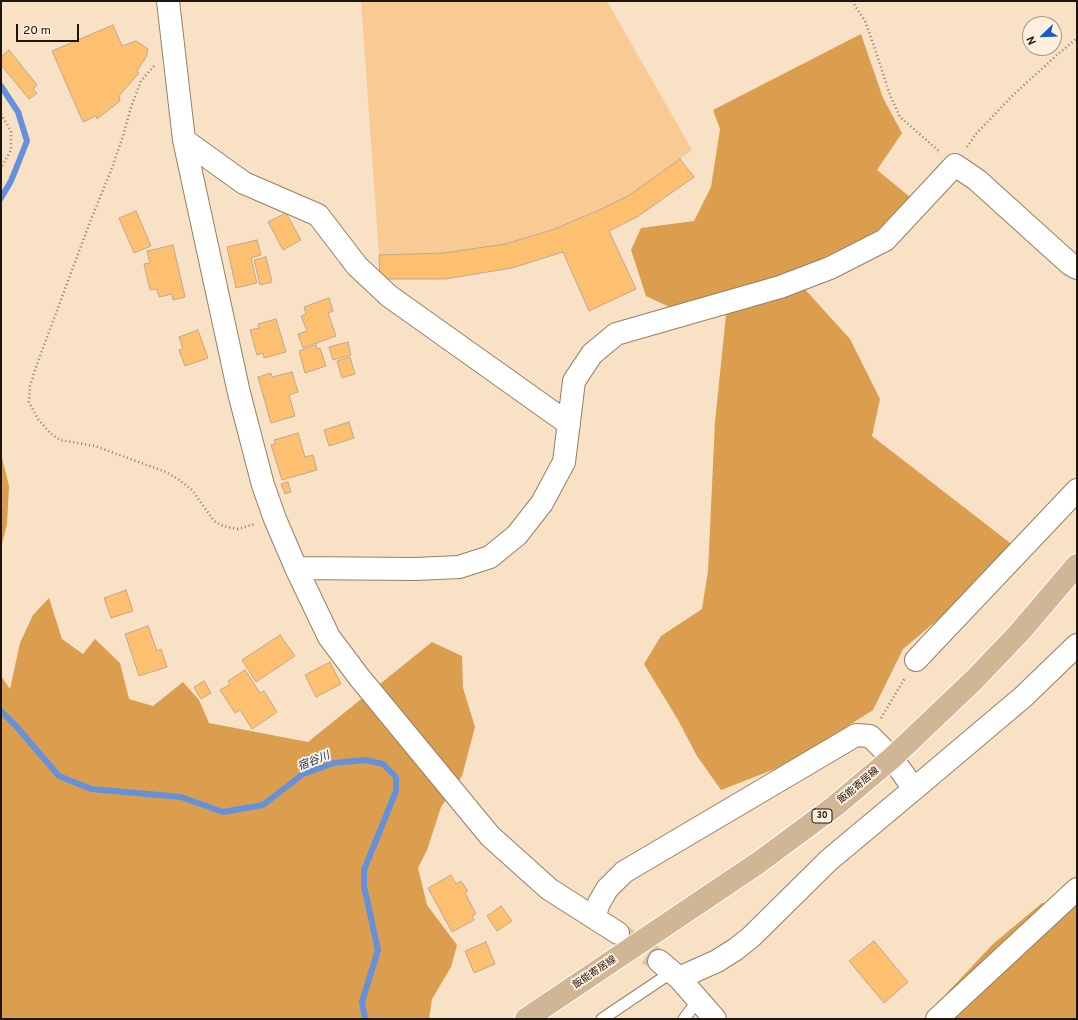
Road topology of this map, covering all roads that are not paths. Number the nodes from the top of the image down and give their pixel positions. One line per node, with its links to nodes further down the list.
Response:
1 (168, 1): 2 (street)
2 (184, 140): 4 (street); 7 (street)
3 (1077, 268): 4 (street)
4 (569, 424): 7 (street)
5 (1077, 490): 9 (street)
6 (1077, 564): 10 (main road, 飯能寄居線 / 30)
7 (296, 568): 13 (street)
8 (1077, 645): 11 (street)
9 (916, 660)
10 (892, 758): 11 (street); 13 (street); 17 (main road, 飯能寄居線 / 30)
11 (914, 789): 15 (street)
12 (1077, 889): 21 (street)
13 (594, 917): 14 (street)
14 (618, 933)
15 (670, 971): 16 (street); 18 (lane)
16 (698, 1000): 19 (lane); 20 (street)
17 (526, 1019)
18 (602, 1019)
19 (684, 1019)
20 (715, 1019)
21 (937, 1019)

